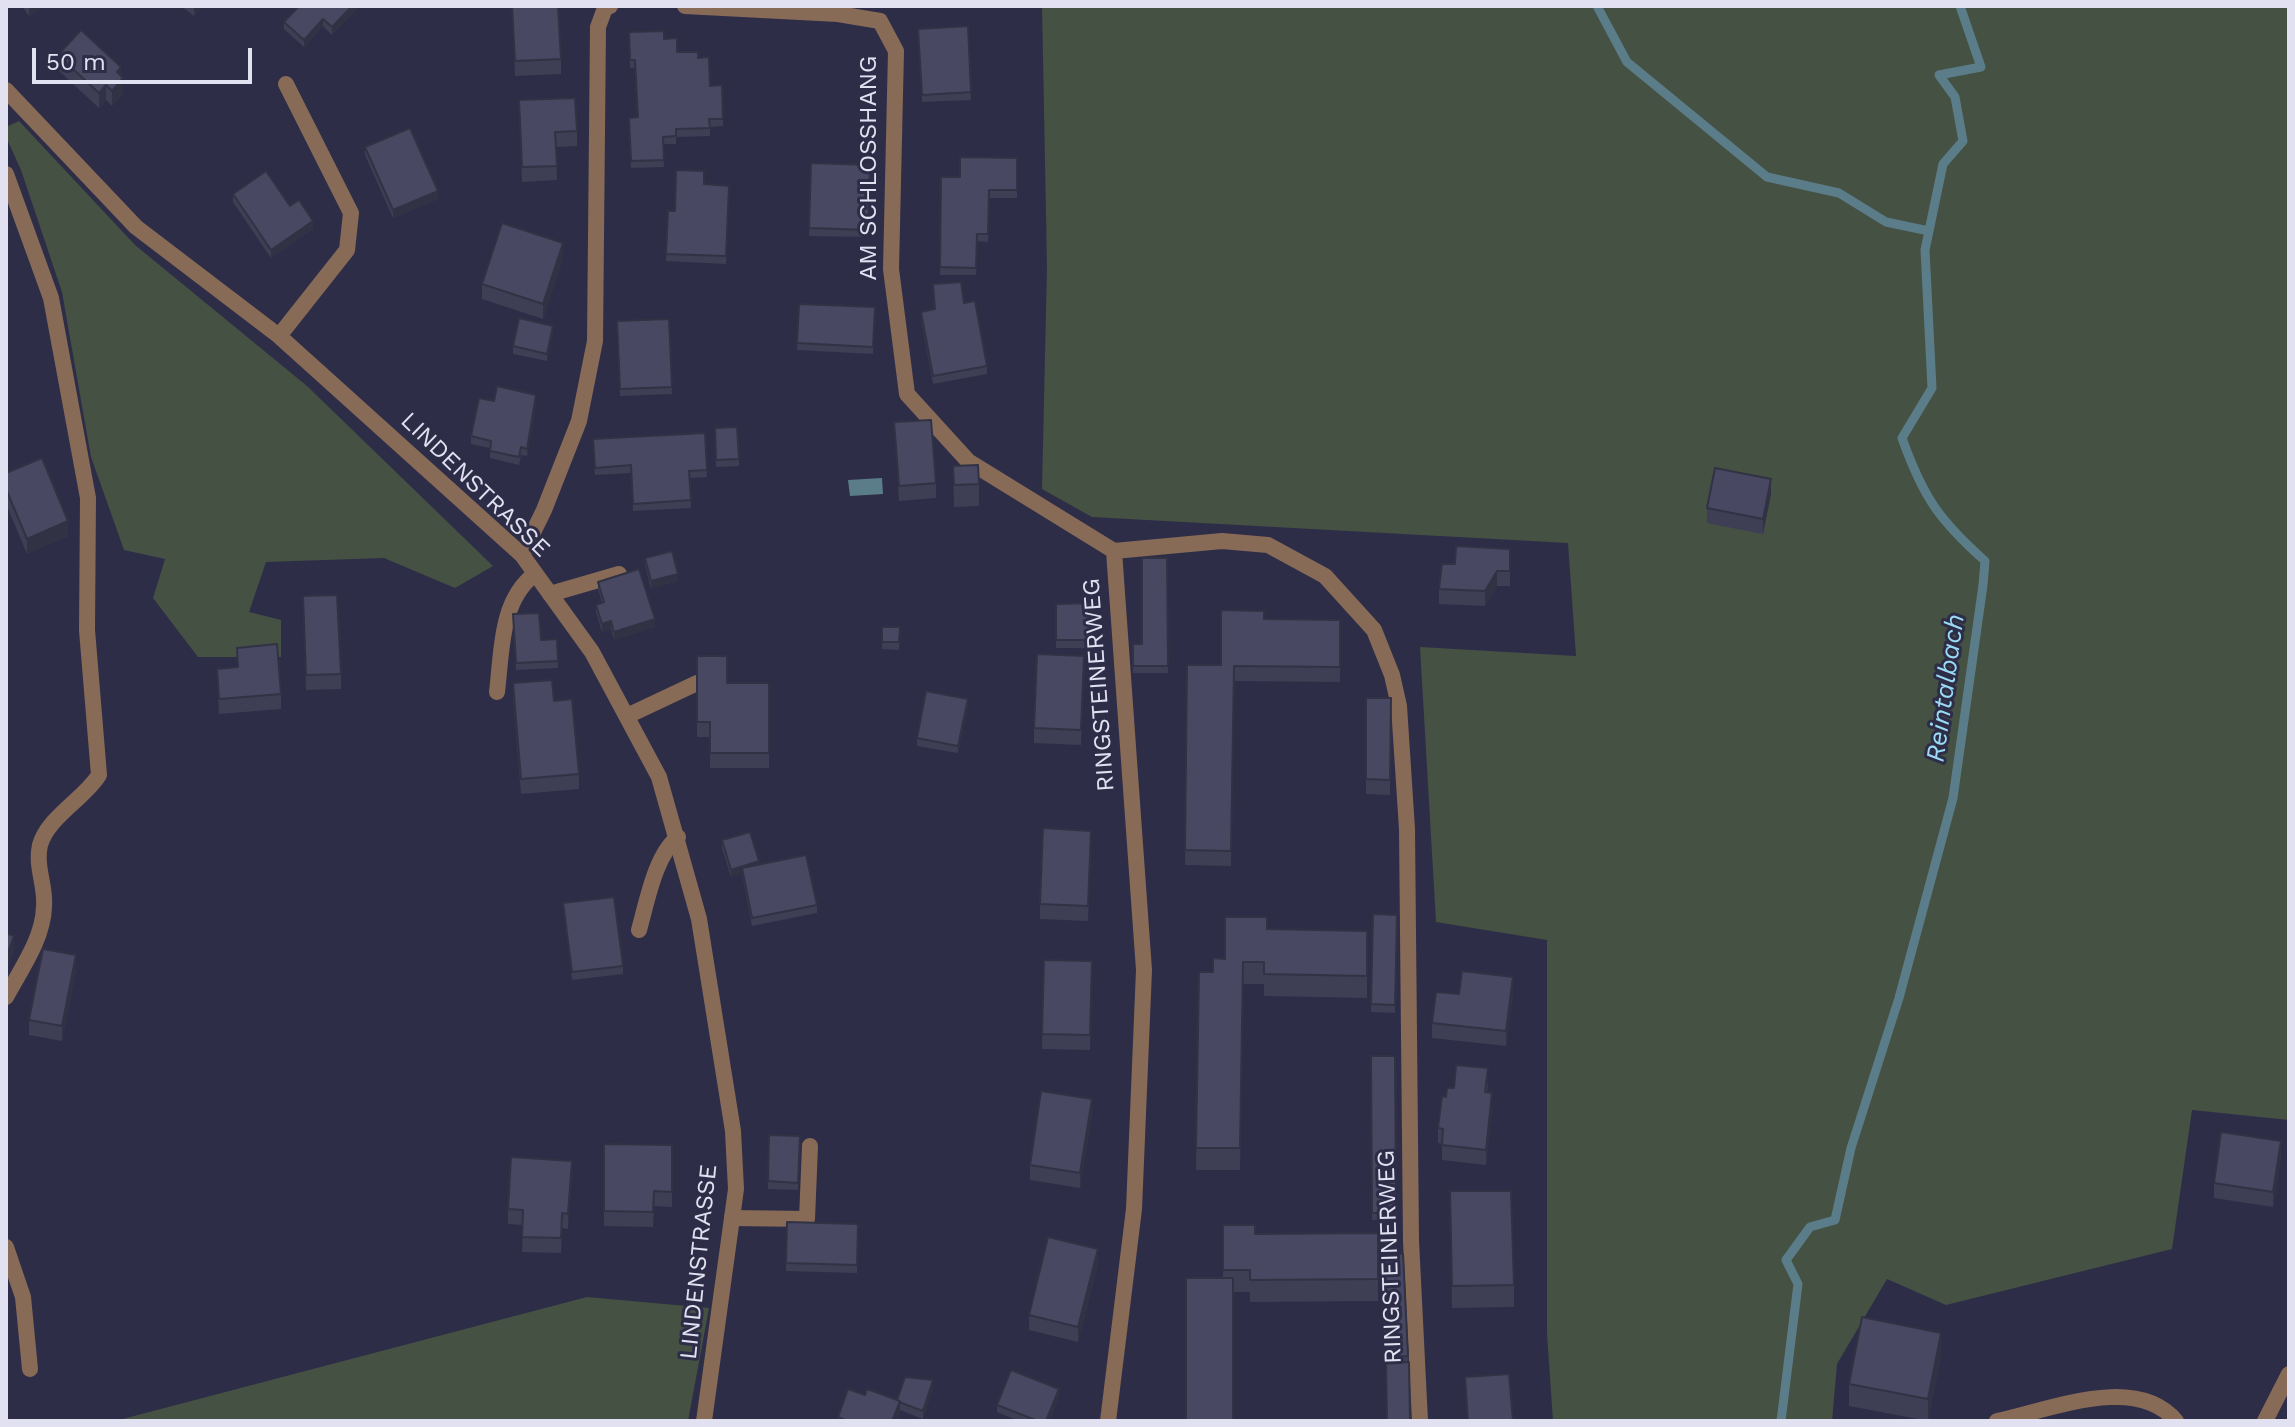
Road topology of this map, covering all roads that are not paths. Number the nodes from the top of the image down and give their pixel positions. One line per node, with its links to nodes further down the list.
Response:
1 (610, 6): 8 (street)
2 (685, 6): 7 (street, AM SCHLOSSHANG)
3 (286, 84): 6 (street)
4 (6, 90): 6 (street, LINDENSTRASSE)
5 (6, 174): 17 (street)
6 (279, 336): 8 (street, LINDENSTRASSE)
7 (1114, 551): 24 (street, RINGSTEINERWEG); 25 (street, RINGSTEINERWEG)
8 (522, 555): 9 (street, LINDENSTRASSE)
9 (535, 574): 11 (street, LINDENSTRASSE); 13 (street)
10 (619, 574): 11 (street)
11 (550, 594): 14 (street, LINDENSTRASSE)
12 (697, 683): 14 (street)
13 (497, 692)
14 (627, 716): 15 (street, LINDENSTRASSE)
15 (678, 837): 16 (street); 19 (street, LINDENSTRASSE)
16 (639, 930)
17 (6, 997)
18 (810, 1146): 19 (street)
19 (732, 1218): 23 (street, LINDENSTRASSE)
20 (6, 1247): 21 (street)
21 (30, 1369)
22 (2289, 1374): 28 (street)
23 (704, 1421)
24 (1108, 1421)
25 (1420, 1421)
26 (1997, 1421): 27 (street)
27 (2176, 1421)
28 (2265, 1421)

